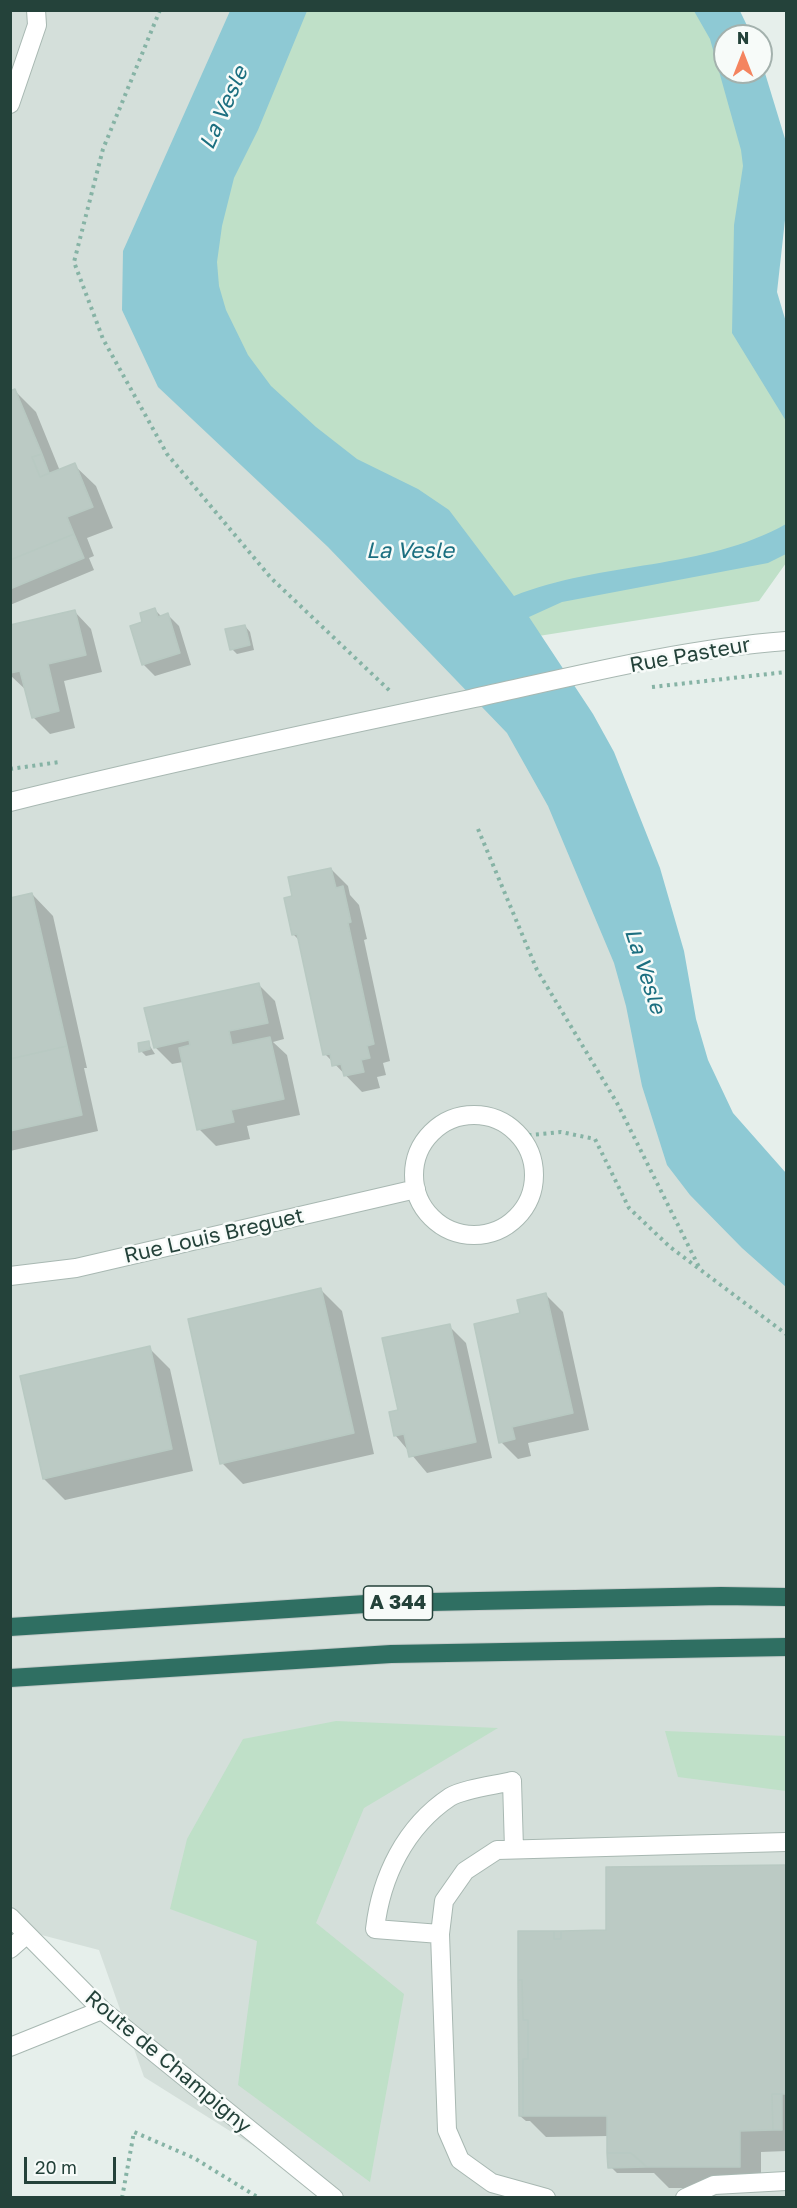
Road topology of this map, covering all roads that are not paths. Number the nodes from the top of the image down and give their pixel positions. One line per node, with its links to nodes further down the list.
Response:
1 (36, 10): 2 (street)
2 (10, 104)
3 (786, 641): 4 (street, Rue Pasteur)
4 (10, 802)
5 (416, 1189): 5 (street); 6 (street, Rue Louis Breguet)
6 (10, 1276)
7 (786, 1597): 8 (highway, A 344)
8 (10, 1628)
9 (786, 1647): 10 (highway)
10 (10, 1678)
11 (786, 1842): 12 (street)
12 (514, 1849): 14 (street); 14 (street)
13 (10, 1917): 15 (street, Route de Champigny)
14 (440, 1934): 21 (street)
15 (26, 1935): 16 (street); 17 (street, Route de Champigny)
16 (10, 1949)
17 (102, 2010): 18 (street); 20 (street, Route de Champigny)
18 (10, 2047)
19 (786, 2181): 22 (street)
20 (334, 2198)
21 (546, 2198)
22 (685, 2198)

